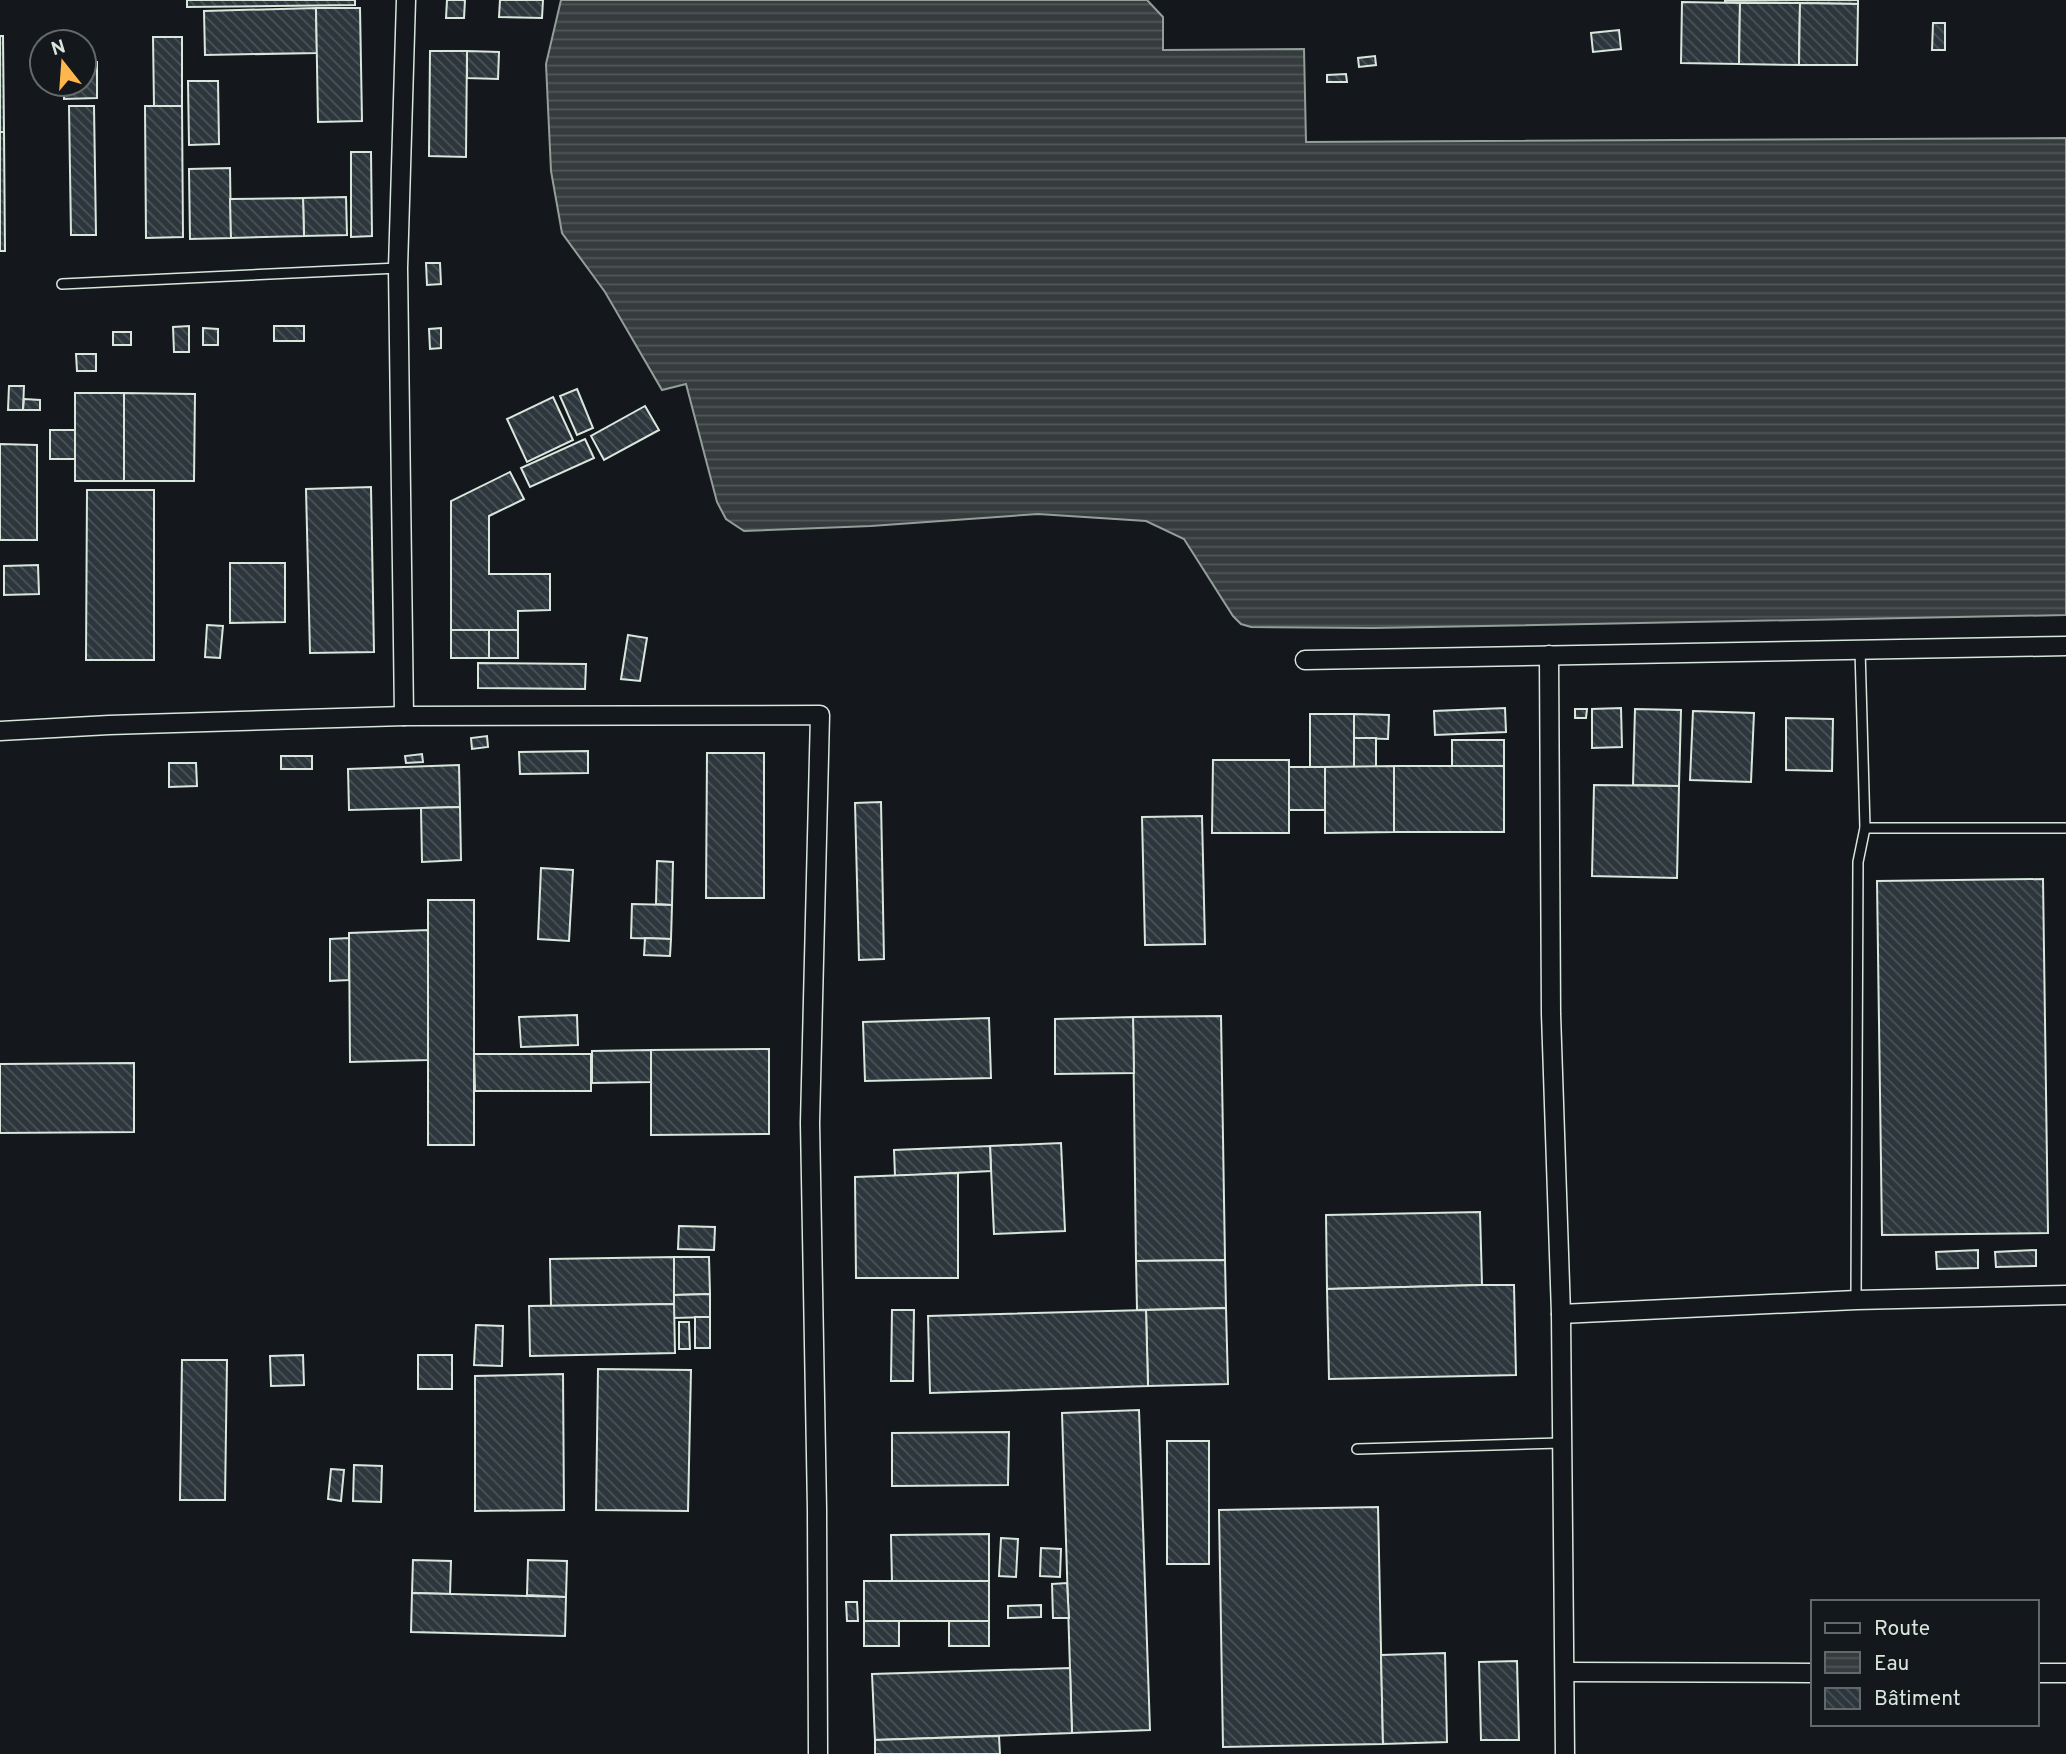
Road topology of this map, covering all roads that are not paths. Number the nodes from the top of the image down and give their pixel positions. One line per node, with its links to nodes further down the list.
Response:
1 (406, 0): 2 (street)
2 (398, 268): 3 (lane); 8 (street)
3 (62, 284)
4 (2066, 646): 5 (street)
5 (1860, 649): 6 (street); 10 (lane)
6 (1549, 655): 7 (street); 14 (street)
7 (1305, 660)
8 (404, 716): 9 (street); 21 (street)
9 (0, 731)
10 (1866, 828): 11 (lane); 13 (lane)
11 (2066, 828)
12 (2066, 1295): 13 (street)
13 (1856, 1300): 14 (street)
14 (1560, 1314): 15 (street)
15 (1560, 1443): 16 (lane); 17 (street)
16 (1357, 1449)
17 (1565, 1672): 18 (street); 22 (street)
18 (1811, 1672)
19 (2038, 1673): 20 (street)
20 (2066, 1673)
21 (818, 1754)
22 (1565, 1754)

